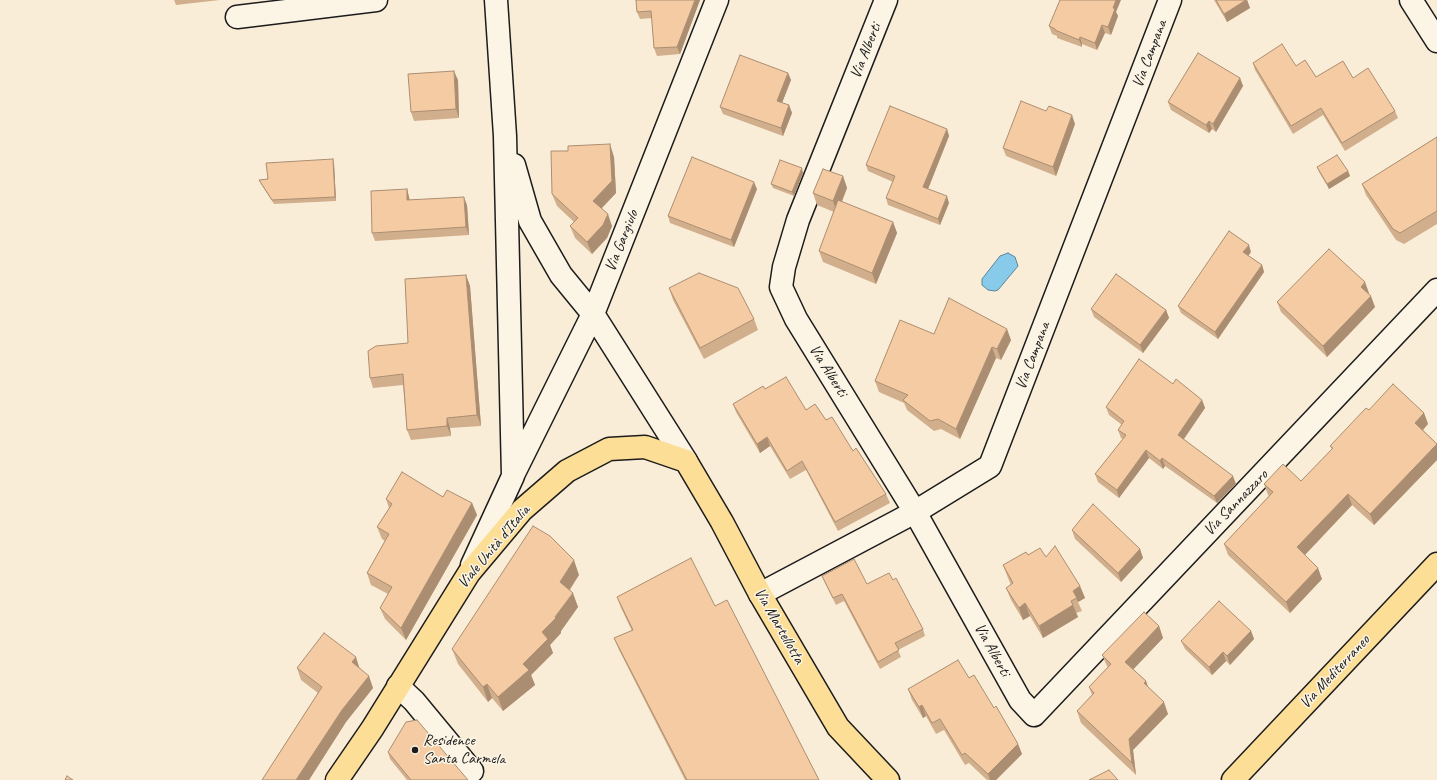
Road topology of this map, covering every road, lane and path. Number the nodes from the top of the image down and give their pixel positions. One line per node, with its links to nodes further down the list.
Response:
1 (376, 0): 7 (street)
2 (496, 0): 9 (street)
3 (717, 0): 11 (street, Via Gargiulo)
4 (886, 0): 14 (street, Via Alberti)
5 (1170, 0): 14 (street, Via Campana)
6 (1411, 0): 8 (street)
7 (237, 17)
8 (1437, 41)
9 (505, 136): 11 (street); 13 (street)
10 (1437, 290): 19 (street, Via Sannazzaro)
11 (593, 314): 12 (street); 13 (street, Via Gargiulo)
12 (686, 461): 16 (main road, Viale Unità d'Italia); 17 (main road, Via Martellotta)
13 (513, 476): 16 (street, Via Gargiulo)
14 (915, 512): 17 (street, Via Campana); 19 (street, Via Alberti)
15 (1437, 564): 23 (main road, Via Mediterraneo)
16 (469, 573): 18 (main road, Viale Unità d'Italia)
17 (760, 594): 22 (main road, Via Martellotta)
18 (398, 686): 20 (street); 21 (main road, Viale Unità d'Italia)
19 (1034, 715)
20 (472, 771)
21 (337, 780)
22 (888, 780)
23 (1233, 780)

